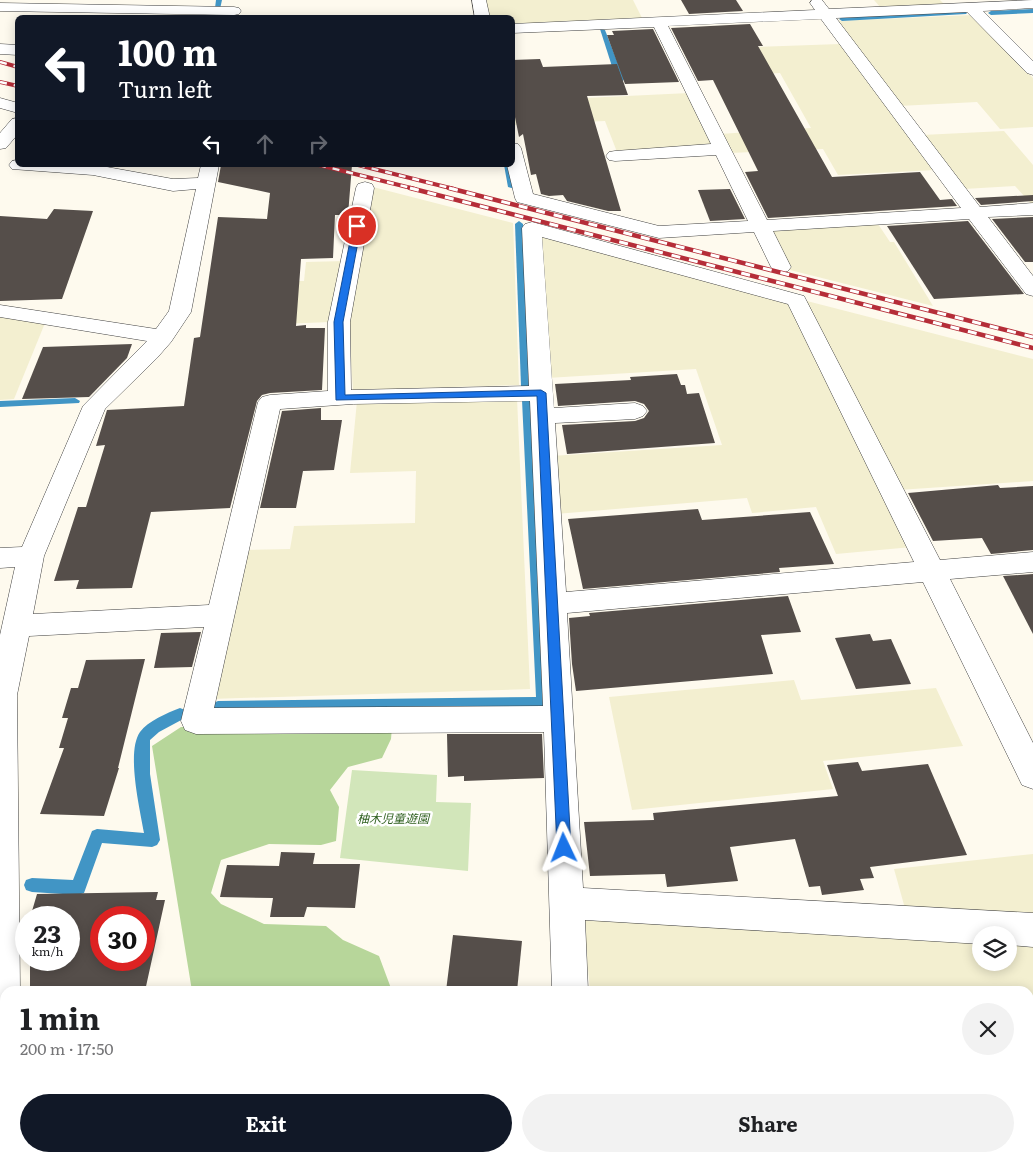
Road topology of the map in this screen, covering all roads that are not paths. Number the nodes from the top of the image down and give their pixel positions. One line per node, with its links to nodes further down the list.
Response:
1 (479, 0): 8 (street)
2 (1033, 4): 5 (street)
3 (6, 7): 7 (street); 9 (street)
4 (820, 7): 5 (street); 10 (street); 28 (street)
5 (971, 7): 14 (street)
6 (234, 10): 7 (street)
7 (110, 13)
8 (482, 15)
9 (0, 19)
10 (659, 22): 11 (street); 19 (street)
11 (515, 28)
12 (0, 49): 13 (street)
13 (15, 50)
14 (1033, 70)
15 (0, 103): 16 (street)
16 (15, 107)
17 (15, 126): 18 (street)
18 (0, 144)
19 (722, 149): 20 (street); 29 (street)
20 (615, 156)
21 (515, 160): 29 (street)
22 (0, 164): 23 (street)
23 (15, 165)
24 (48, 167): 25 (street)
25 (208, 174): 33 (street)
26 (365, 188): 34 (street)
27 (1033, 209): 28 (street)
28 (974, 213): 29 (street); 31 (street)
29 (760, 226): 30 (street)
30 (781, 267)
31 (1033, 290)
32 (0, 310): 33 (street)
33 (163, 337): 37 (street)
34 (340, 398): 35 (street); 41 (street)
35 (542, 404): 36 (street); 39 (street); 40 (street)
36 (635, 411)
37 (16, 557): 42 (street)
38 (1033, 562): 39 (street)
39 (932, 571): 40 (street); 45 (street)
40 (553, 604): 44 (street)
41 (220, 615): 42 (street); 44 (street)
42 (16, 626): 43 (street)
43 (2, 682): 48 (street)
44 (559, 719): 46 (street)
45 (1033, 775)
46 (566, 903): 47 (street); 49 (street)
47 (1033, 930)
48 (2, 986)
49 (570, 986)

